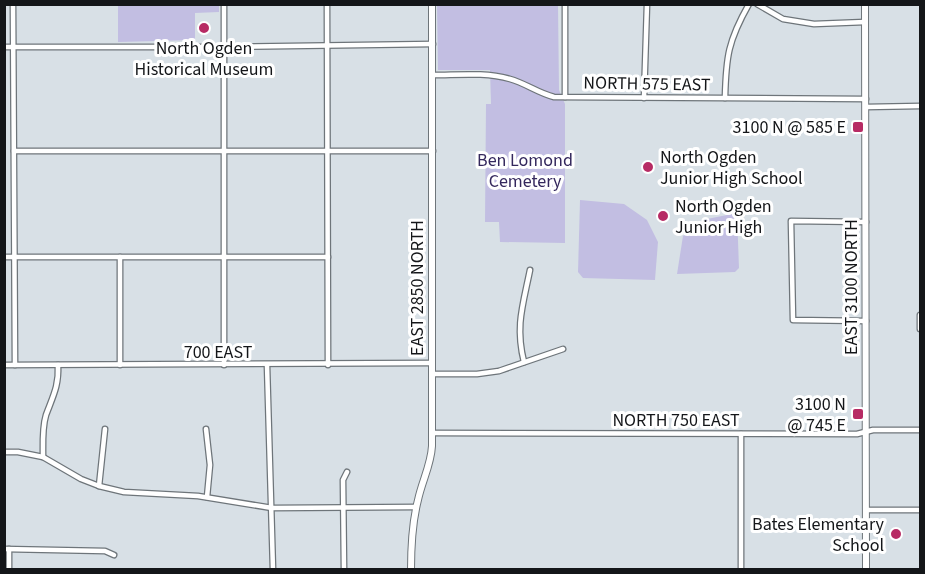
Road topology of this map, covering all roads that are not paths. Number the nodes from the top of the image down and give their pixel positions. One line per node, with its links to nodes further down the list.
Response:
1 (13, 4): 14 (street)
2 (224, 4): 15 (street)
3 (327, 4): 12 (street)
4 (432, 4): 11 (street, EAST 2850 NORTH)
5 (565, 4): 17 (street)
6 (647, 4): 18 (street)
7 (749, 4): 19 (street)
8 (757, 4): 10 (street)
9 (865, 4): 10 (street, EAST 3100 NORTH)
10 (865, 22): 20 (street, EAST 3100 NORTH)
11 (433, 44): 12 (street); 16 (street, EAST 2850 NORTH)
12 (327, 46): 15 (street); 25 (street)
13 (4, 47): 14 (street)
14 (13, 47): 15 (street); 22 (street)
15 (223, 47): 24 (street)
16 (433, 75): 17 (street, NORTH 575 EAST); 23 (street, EAST 2850 NORTH)
17 (565, 97): 18 (street, NORTH 575 EAST)
18 (644, 98): 19 (street, NORTH 575 EAST)
19 (725, 99): 20 (street, NORTH 575 EAST)
20 (866, 103): 21 (street, NORTH 575 EAST); 26 (street, EAST 3100 NORTH)
21 (921, 106)
22 (14, 151): 24 (street); 28 (street)
23 (433, 151): 25 (street); 38 (street, EAST 2850 NORTH)
24 (223, 152): 25 (street); 30 (street)
25 (327, 152): 31 (street)
26 (866, 222): 34 (street, EAST 3100 NORTH); 34 (street)
27 (4, 257): 28 (street)
28 (14, 257): 29 (street); 41 (street)
29 (120, 257): 30 (street); 43 (street)
30 (223, 257): 31 (street); 44 (street)
31 (327, 257): 39 (street)
32 (530, 270): 37 (street)
33 (921, 315): 35 (street)
34 (866, 321): 50 (street, EAST 3100 NORTH)
35 (921, 328)
36 (563, 349): 37 (street)
37 (524, 362): 46 (street)
38 (432, 363): 39 (street, 700 EAST); 46 (street, EAST 2850 NORTH)
39 (328, 364): 45 (street, 700 EAST)
40 (4, 365): 41 (street, 700 EAST)
41 (15, 365): 42 (street, 700 EAST)
42 (58, 365): 43 (street, 700 EAST); 54 (street)
43 (120, 365): 44 (street, 700 EAST)
44 (224, 365): 45 (street, 700 EAST)
45 (267, 365): 59 (street)
46 (432, 374): 51 (street, EAST 2850 NORTH)
47 (105, 429): 56 (street)
48 (206, 429): 57 (street)
49 (919, 430): 50 (street, NORTH 750 EAST)
50 (867, 433): 52 (street, NORTH 750 EAST); 61 (street, EAST 3100 NORTH)
51 (432, 434): 52 (street, NORTH 750 EAST); 58 (street, EAST 2850 NORTH)
52 (741, 434): 69 (street)
53 (4, 452): 54 (street)
54 (42, 457): 56 (street)
55 (347, 472): 60 (street)
56 (99, 486): 57 (street)
57 (207, 497): 59 (street)
58 (416, 507): 60 (street); 68 (street, EAST 2850 NORTH)
59 (272, 508): 60 (street); 66 (street)
60 (344, 508): 67 (street)
61 (867, 510): 62 (street); 70 (street, EAST 3100 NORTH)
62 (921, 510)
63 (7, 549): 64 (street); 65 (street)
64 (114, 555)
65 (9, 570)
66 (273, 570)
67 (344, 570)
68 (411, 570)
69 (741, 570)
70 (866, 570)

